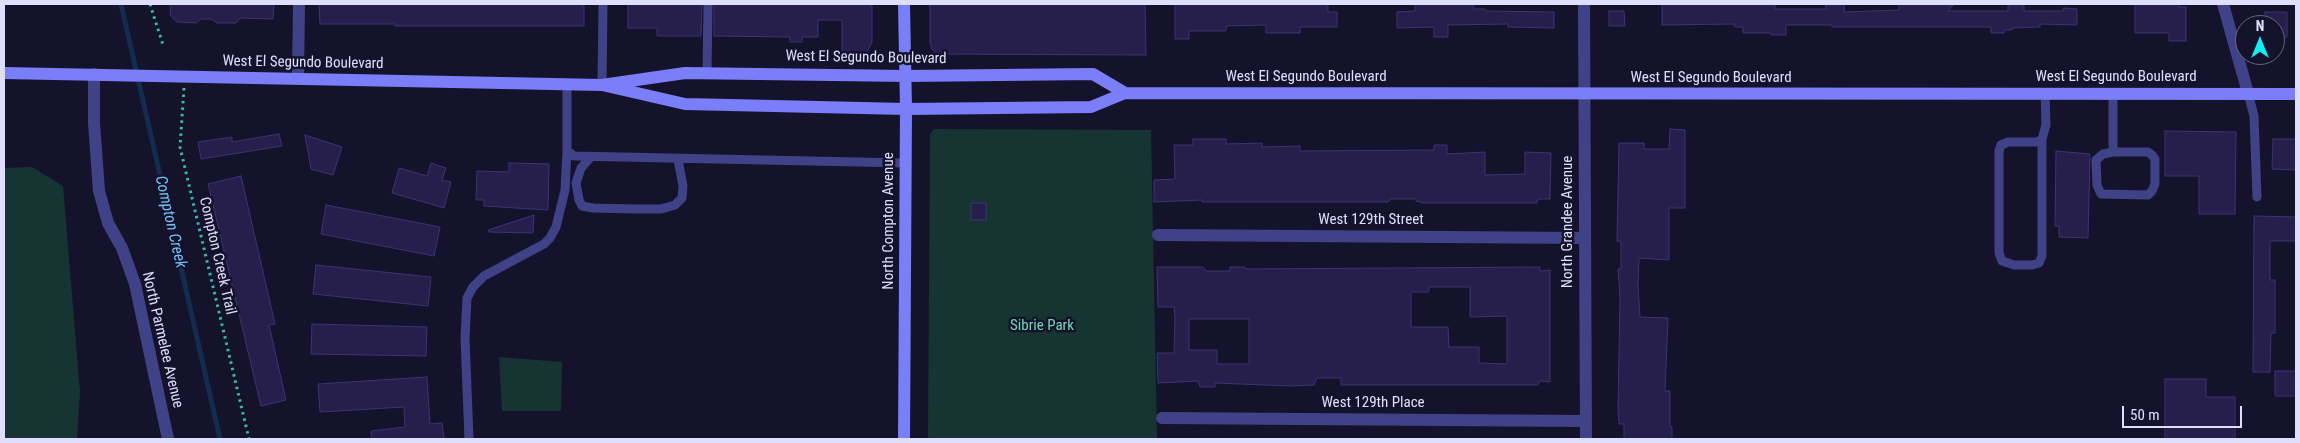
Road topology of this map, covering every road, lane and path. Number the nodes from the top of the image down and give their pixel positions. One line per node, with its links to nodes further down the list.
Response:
1 (150, 4): 8 (path)
2 (299, 4): 14 (street)
3 (603, 4): 16 (lane)
4 (708, 4): 10 (lane)
5 (904, 4): 13 (main road, North Compton Avenue)
6 (1584, 4): 18 (street, North Grandee Avenue)
7 (2223, 4): 21 (street)
8 (163, 45)
9 (4, 73): 11 (main road, West El Segundo Boulevard)
10 (707, 73): 13 (main road, West El Segundo Boulevard); 16 (main road, West El Segundo Boulevard)
11 (94, 74): 12 (main road, West El Segundo Boulevard); 35 (street, North Parmelee Avenue)
12 (185, 76): 14 (main road, West El Segundo Boulevard); 36 (path, Compton Creek Trail)
13 (906, 76): 17 (main road, West El Segundo Boulevard); 23 (main road, North Compton Avenue)
14 (298, 78): 15 (main road, West El Segundo Boulevard)
15 (567, 84): 16 (main road, West El Segundo Boulevard); 25 (lane)
16 (602, 85): 23 (main road, West El Segundo Boulevard)
17 (1125, 93): 18 (main road, West El Segundo Boulevard); 23 (main road, West El Segundo Boulevard)
18 (1584, 93): 19 (main road, West El Segundo Boulevard); 32 (street, North Grandee Avenue)
19 (2045, 93): 20 (main road, West El Segundo Boulevard); 24 (lane)
20 (2113, 93): 21 (main road, West El Segundo Boulevard); 26 (lane)
21 (2248, 93): 22 (main road, West El Segundo Boulevard); 30 (lane)
22 (2296, 94)
23 (906, 109): 29 (main road, North Compton Avenue)
24 (2042, 139): 24 (lane)
25 (567, 151): 27 (lane); 37 (lane)
26 (2113, 152): 26 (lane)
27 (590, 158): 28 (lane); 28 (lane)
28 (678, 160): 29 (lane)
29 (906, 163): 38 (main road, North Compton Avenue)
30 (2257, 197)
31 (1158, 235): 32 (street, West 129th Street)
32 (1584, 238): 34 (street, North Grandee Avenue)
33 (1162, 418): 34 (street, West 129th Place)
34 (1585, 421): 39 (street, North Grandee Avenue)
35 (168, 439)
36 (249, 439)
37 (469, 439)
38 (904, 439)
39 (1586, 439)

